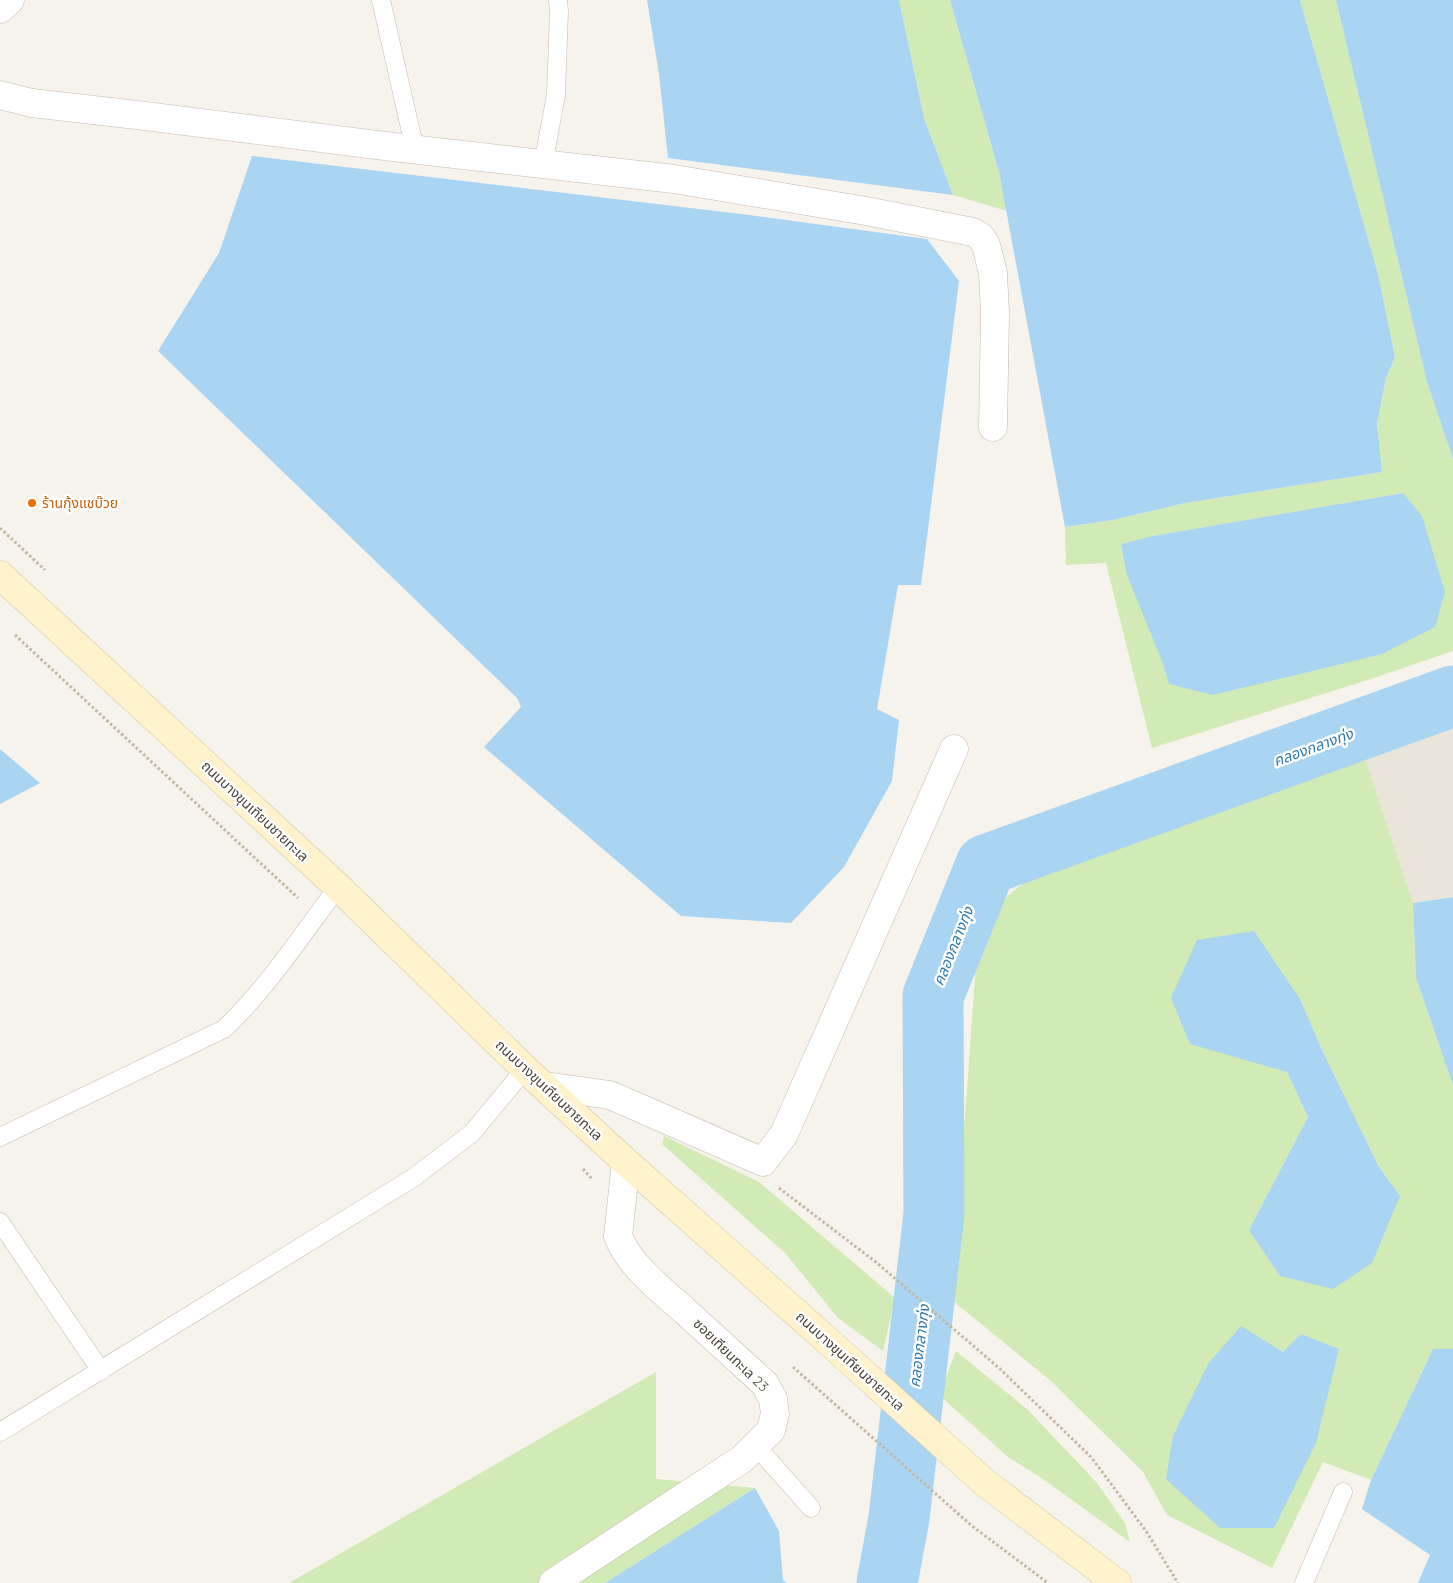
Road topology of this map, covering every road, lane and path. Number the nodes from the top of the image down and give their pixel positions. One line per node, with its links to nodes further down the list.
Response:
1 (10, 0): 4 (street)
2 (381, 0): 6 (lane)
3 (558, 0): 7 (lane)
4 (0, 9)
5 (0, 95): 6 (street)
6 (415, 150): 7 (street)
7 (544, 164): 8 (street)
8 (993, 427)
9 (0, 528): 11 (path)
10 (0, 575): 14 (main road, ถนนบางขุนเทียนชายทะเล)
11 (51, 576)
12 (14, 634): 15 (path)
13 (954, 749): 16 (street)
14 (338, 887): 15 (lane); 16 (main road, ถนนบางขุนเทียนชายทะเล)
15 (317, 915): 17 (lane)
16 (535, 1077): 19 (main road, ถนนบางขุนเทียนชายทะเล); 24 (lane)
17 (0, 1137)
18 (578, 1161): 21 (path)
19 (626, 1162): 21 (street, ซอยเทียนทะเล 23); 31 (main road, ถนนบางขุนเทียนชายทะเล)
20 (773, 1183): 32 (path)
21 (620, 1215): 26 (street, ซอยเทียนทะเล 23)
22 (0, 1222): 24 (lane)
23 (788, 1363): 30 (path)
24 (102, 1371): 25 (lane)
25 (0, 1432)
26 (756, 1446): 28 (lane); 29 (street, ซอยเทียนทะเล 23)
27 (1343, 1492): 33 (lane)
28 (811, 1508)
29 (554, 1583)
30 (1048, 1583)
31 (1117, 1583)
32 (1178, 1583)
33 (1304, 1583)

